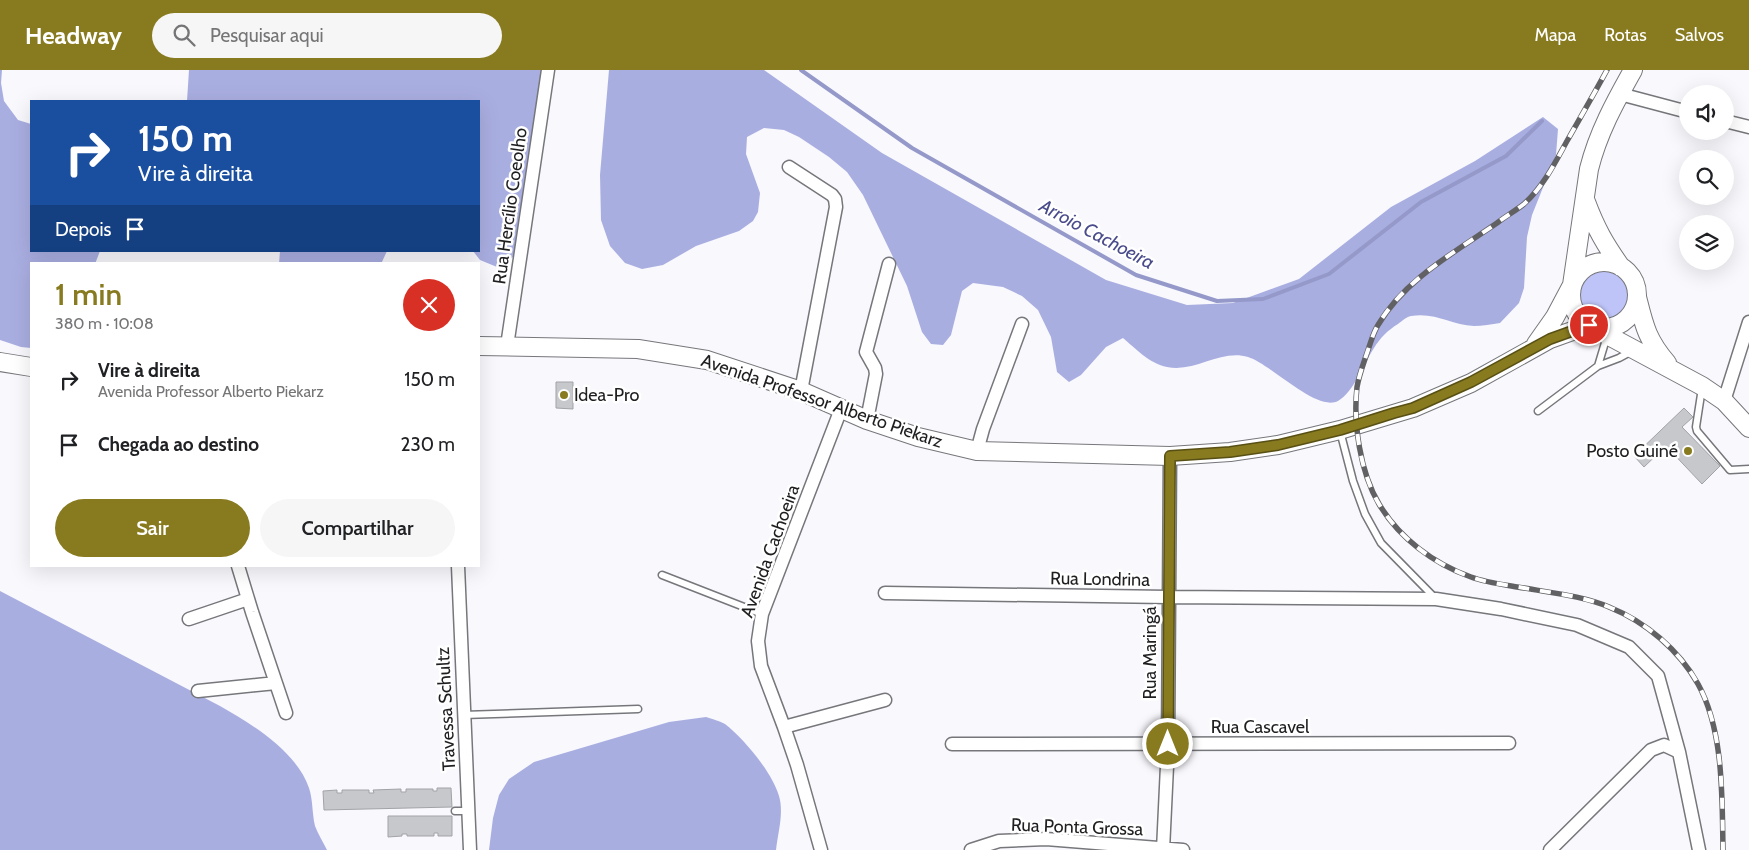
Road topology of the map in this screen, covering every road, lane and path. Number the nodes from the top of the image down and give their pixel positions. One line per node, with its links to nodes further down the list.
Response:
1 (548, 70): 18 (street, Rua Hercílio Coeolho)
2 (1633, 70): 3 (main road)
3 (1620, 94): 4 (street); 8 (main road)
4 (1679, 110)
5 (1734, 124): 6 (street)
6 (1749, 128)
7 (789, 167): 26 (street)
8 (1585, 200): 10 (main road); 11 (main road)
9 (889, 264): 30 (street)
10 (1622, 267): 11 (main road); 12 (main road)
11 (1572, 285): 15 (main road); 19 (main road, Avenida Professor Alberto Piekarz)
12 (1637, 297): 15 (main road); 24 (main road)
13 (1749, 322): 27 (street)
14 (1022, 324): 33 (street)
15 (1589, 325): 16 (main road); 19 (main road, Avenida Professor Alberto Piekarz)
16 (1608, 335): 20 (main road); 22 (lane)
17 (480, 346): 18 (main road, Avenida Professor Alberto Piekarz)
18 (507, 346): 26 (main road, Avenida Professor Alberto Piekarz)
19 (1535, 347): 32 (main road, Avenida Professor Alberto Piekarz)
20 (1635, 350): 22 (lane); 24 (main road)
21 (0, 362): 23 (main road)
22 (1598, 366): 29 (lane)
23 (30, 367)
24 (1673, 369): 25 (main road)
25 (1702, 386): 27 (main road); 35 (lane)
26 (800, 391): 28 (main road, Avenida Professor Alberto Piekarz)
27 (1724, 401): 31 (main road)
28 (841, 408): 30 (main road, Avenida Professor Alberto Piekarz); 43 (street, Avenida Cachoeira)
29 (1538, 411)
30 (867, 420): 33 (main road, Avenida Professor Alberto Piekarz)
31 (1749, 428)
32 (1340, 430): 34 (main road, Avenida Professor Alberto Piekarz); 42 (lane)
33 (977, 451): 34 (main road, Avenida Professor Alberto Piekarz)
34 (1170, 456): 40 (street, Rua Maringá)
35 (1749, 469)
36 (238, 567): 41 (street)
37 (458, 567): 50 (street, Travessa Schultz)
38 (662, 576): 43 (lane)
39 (884, 593): 40 (street, Rua Londrina)
40 (1168, 598): 42 (street, Rua Londrina); 54 (street, Rua Maringá)
41 (248, 599): 44 (street); 45 (street)
42 (1436, 599): 55 (street, Rua Londrina)
43 (762, 614): 51 (street, Avenida Cachoeira)
44 (189, 619)
45 (276, 683): 46 (street); 49 (street)
46 (198, 691)
47 (885, 700): 51 (street)
48 (638, 709): 50 (lane)
49 (286, 713)
50 (463, 715): 57 (street, Travessa Schultz)
51 (784, 727): 60 (street, Avenida Cachoeira)
52 (1508, 743): 54 (street, Rua Cascavel)
53 (952, 744): 54 (street, Rua Cascavel)
54 (1168, 744): 58 (street, Rua Maringá)
55 (1679, 752): 63 (street); 64 (street, Rua Londrina)
56 (454, 811): 57 (lane)
57 (468, 811): 59 (street, Travessa Schultz)
58 (1164, 849): 61 (street, Rua Ponta Grossa); 62 (street, Rua Ponta Grossa)
59 (470, 850)
60 (821, 850)
61 (971, 850)
62 (1183, 850)
63 (1550, 850)
64 (1698, 850)

